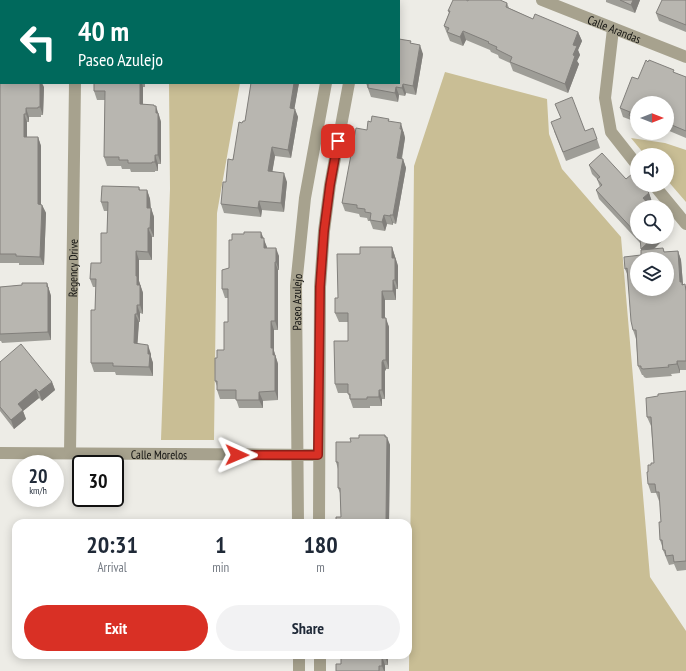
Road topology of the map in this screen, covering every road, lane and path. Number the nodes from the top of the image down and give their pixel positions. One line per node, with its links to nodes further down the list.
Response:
1 (542, 0): 2 (street, Calle Arandas)
2 (612, 29): 3 (street, Calle Arandas); 7 (street)
3 (686, 58)
4 (75, 84): 11 (street, Regency Drive)
5 (326, 84): 13 (street, Paseo Azulejo)
6 (349, 84): 12 (street, Paseo Azulejo)
7 (630, 156)
8 (660, 192): 9 (street)
9 (686, 224)
10 (0, 453): 11 (street, Calle Morelos)
11 (70, 453): 13 (street, Calle Morelos)
12 (318, 455): 13 (street, Calle Morelos); 15 (street, Paseo Azulejo)
13 (298, 456): 14 (street, Paseo Azulejo)
14 (298, 519)
15 (319, 519)
16 (299, 659): 18 (street)
17 (320, 659): 19 (street)
18 (299, 671)
19 (320, 671)

